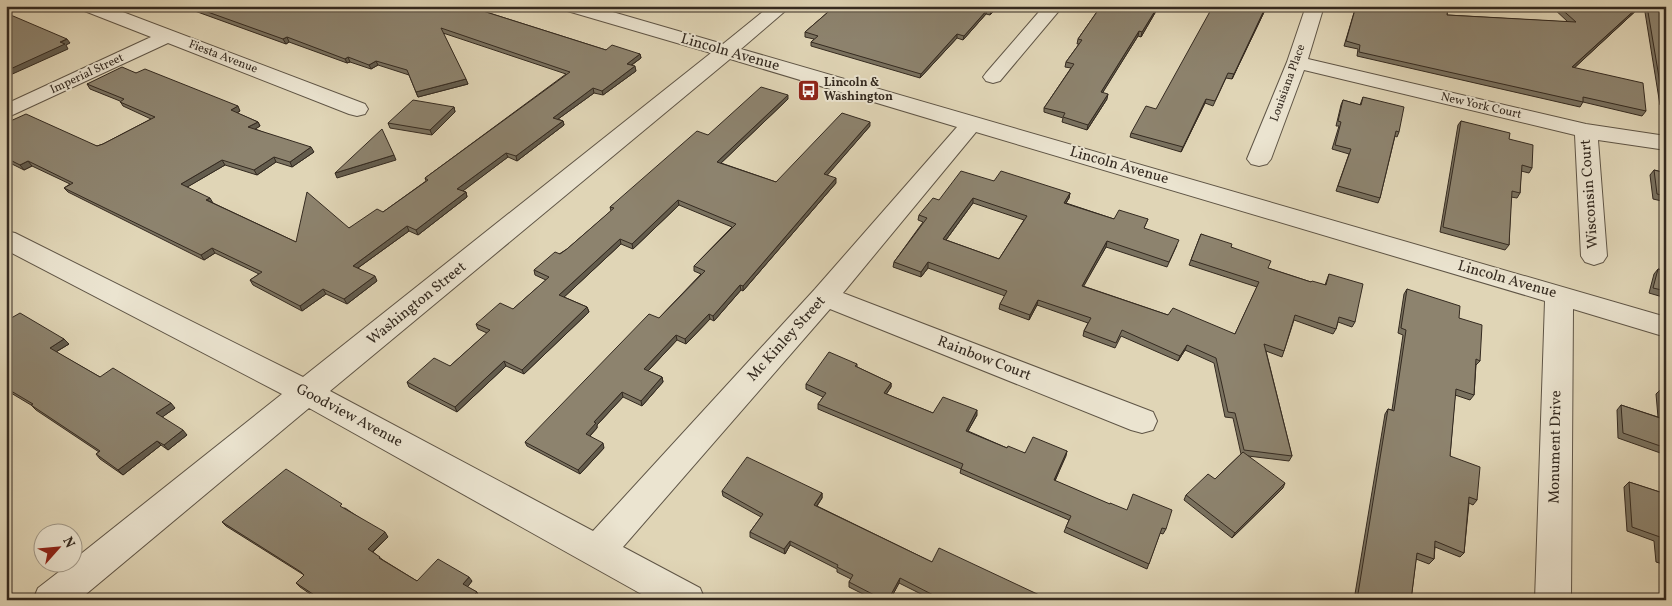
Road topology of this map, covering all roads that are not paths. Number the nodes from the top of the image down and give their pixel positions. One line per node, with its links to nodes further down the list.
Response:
1 (89, 6): 6 (street, Fiesta Avenue)
2 (571, 6): 7 (street, Lincoln Avenue)
3 (1054, 6): 9 (street)
4 (1315, 6): 8 (street, Louisiana Place)
5 (777, 7): 7 (street, Washington Street)
6 (168, 36): 10 (street, Fiesta Avenue); 11 (street, Imperial Street)
7 (727, 52): 12 (street, Lincoln Avenue); 21 (street, Washington Street)
8 (1297, 62): 13 (street, New York Court); 15 (street, Louisiana Place)
9 (993, 77)
10 (357, 109)
11 (6, 112)
12 (972, 123): 18 (street, Lincoln Avenue); 19 (street, Mc Kinley Street)
13 (1586, 131): 14 (street, New York Court); 17 (street, Wisconsin Court)
14 (1666, 143)
15 (1259, 159)
16 (6, 239): 21 (street, Goodview Avenue)
17 (1594, 256)
18 (1559, 295): 20 (street, Lincoln Avenue); 24 (street, Monument Drive)
19 (825, 296): 22 (street, Rainbow Court); 23 (street, Mc Kinley Street)
20 (1666, 327)
21 (307, 393): 23 (street, Goodview Avenue); 25 (street, Washington Street)
22 (1142, 421)
23 (598, 551): 26 (street, Goodview Avenue)
24 (1560, 597)
25 (51, 600)
26 (687, 600)

